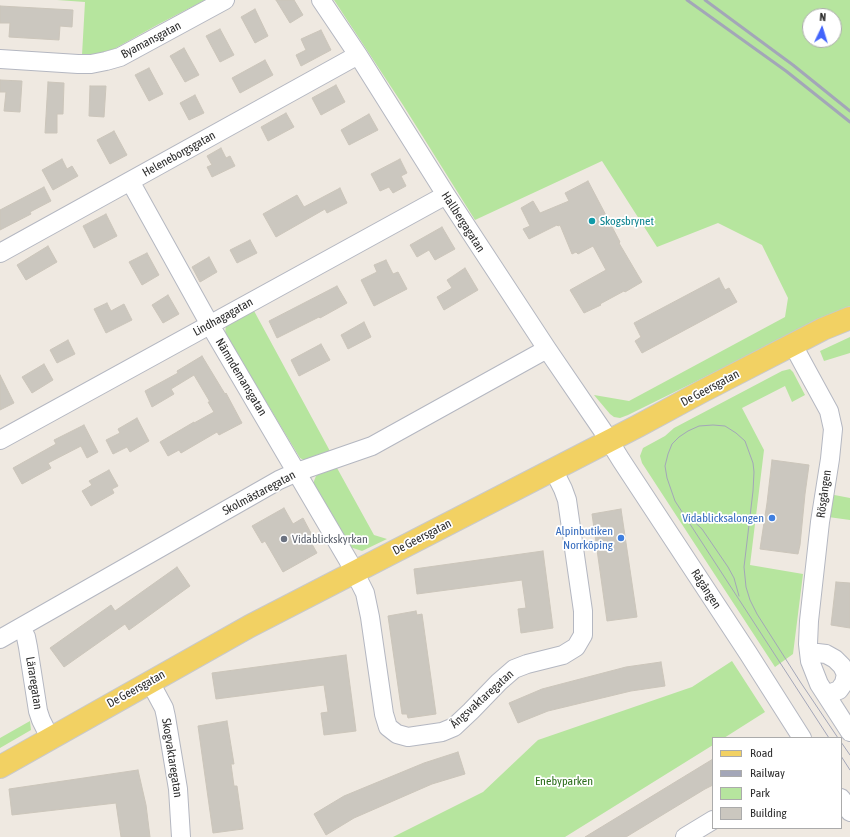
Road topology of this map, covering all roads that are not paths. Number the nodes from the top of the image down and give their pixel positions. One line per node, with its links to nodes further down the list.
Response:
1 (225, 0): 4 (street, Byamansgatan)
2 (322, 0): 3 (street, Hallbergagatan)
3 (358, 55): 5 (street, Heleneborgsgatan); 6 (street, Hallbergagatan)
4 (0, 59)
5 (130, 182): 7 (street, Heleneborgsgatan); 9 (street, Nämndemansgatan)
6 (446, 195): 9 (street, Lindhagagatan); 11 (street, Hallbergagatan)
7 (0, 253)
8 (850, 318): 10 (main road, De Geersgatan)
9 (210, 325): 12 (street, Lindhagagatan); 15 (street, Nämndemansgatan)
10 (793, 345): 13 (main road, De Geersgatan); 19 (street, Rösgången)
11 (546, 349): 13 (street, Hallbergagatan); 15 (street, Skolmästaregatan)
12 (0, 440)
13 (609, 441): 14 (main road, De Geersgatan); 23 (street, Rågången)
14 (553, 469): 16 (main road, De Geersgatan); 16 (street, Ängsvaktaregatan)
15 (297, 472): 16 (street, Nämndemansgatan); 17 (street, Skolmästaregatan)
16 (354, 572): 20 (main road, De Geersgatan)
17 (20, 627): 18 (street, Skolmästaregatan); 24 (street, Läraregatan)
18 (0, 639)
19 (809, 652): 21 (street, Rösgången); 21 (street)
20 (150, 682): 24 (main road, De Geersgatan); 29 (street, Skogvaktaregatan)
21 (826, 695): 22 (street, Rösgången)
22 (850, 732)
23 (801, 737)
24 (50, 738): 25 (main road, De Geersgatan)
25 (0, 767)
26 (842, 800): 27 (street)
27 (850, 812)
28 (712, 821): 30 (street)
29 (181, 837)
30 (685, 837)

